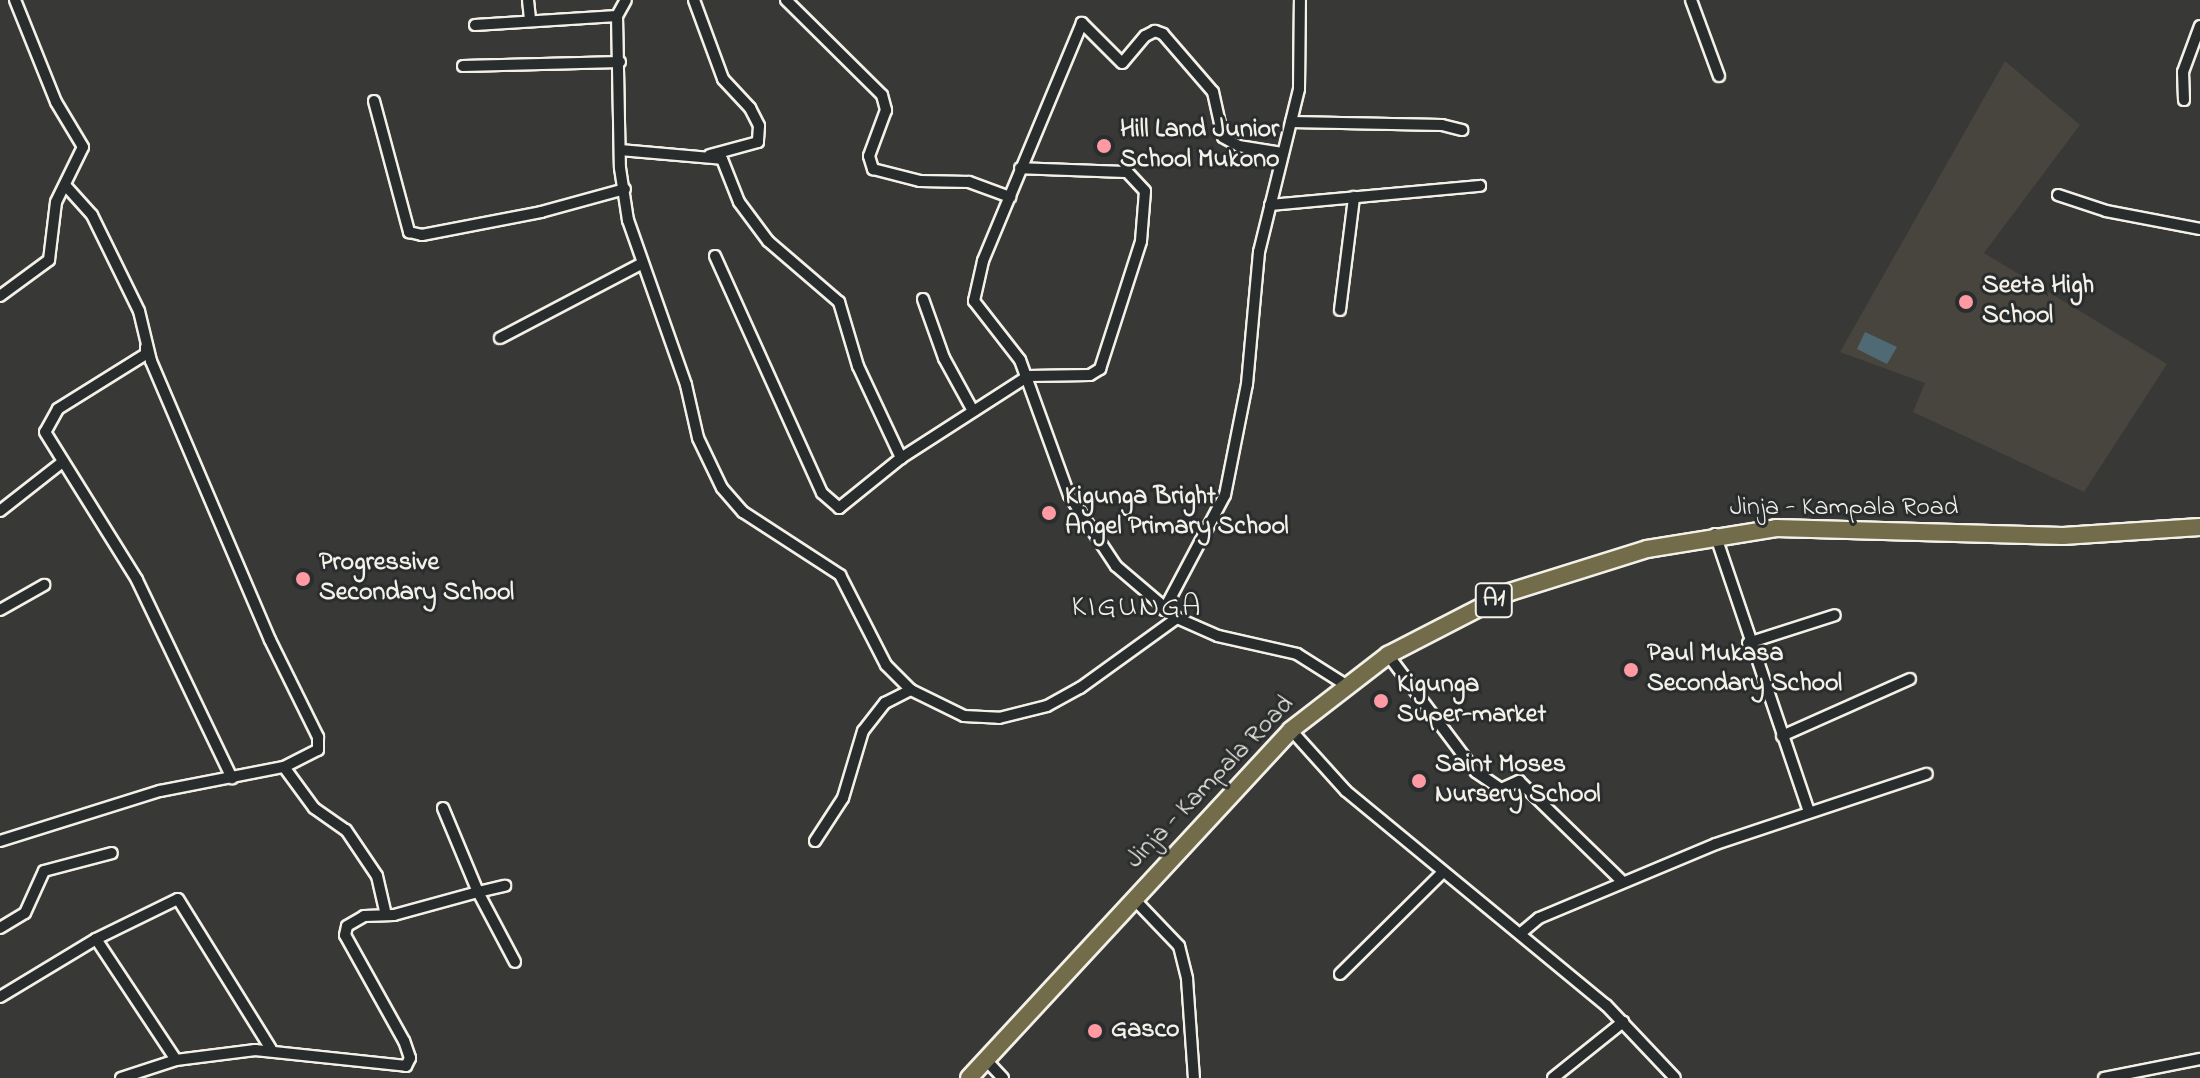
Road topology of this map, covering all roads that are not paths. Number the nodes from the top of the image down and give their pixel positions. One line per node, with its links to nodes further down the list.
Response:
1 (15, 0): 24 (street)
2 (528, 0): 9 (street)
3 (626, 0): 8 (street)
4 (694, 0): 21 (street)
5 (786, 0): 27 (street)
6 (1300, 0): 17 (street)
7 (1691, 0): 14 (street)
8 (617, 16): 9 (street); 12 (street)
9 (530, 19): 10 (street)
10 (475, 25)
11 (2200, 26): 15 (street)
12 (620, 62): 13 (street); 19 (street)
13 (463, 66)
14 (1719, 76)
15 (2184, 100)
16 (374, 101): 25 (street)
17 (1291, 122): 18 (street); 20 (street)
18 (1462, 130)
19 (620, 150): 21 (street); 25 (street)
20 (1282, 153): 22 (street); 29 (street)
21 (710, 155): 40 (street)
22 (1020, 168): 27 (street); 38 (street)
23 (1480, 186): 28 (street)
24 (67, 187): 33 (street); 37 (street)
25 (625, 189): 32 (street)
26 (2058, 195): 30 (street)
27 (1010, 197): 38 (street)
28 (1354, 197): 29 (street); 35 (street)
29 (1270, 205): 47 (street)
30 (2200, 229)
31 (715, 256): 40 (street)
32 (641, 264): 36 (street); 54 (street)
33 (0, 296)
34 (923, 299): 39 (street)
35 (1340, 310)
36 (500, 338)
37 (146, 347): 41 (street); 57 (street)
38 (1028, 376): 39 (street); 47 (street)
39 (973, 411): 40 (street)
40 (901, 458)
41 (60, 464): 42 (street); 59 (street)
42 (0, 511)
43 (2200, 527): 44 (highway, Jinja - Kampala Road / A1)
44 (1715, 534): 50 (street); 51 (highway, Jinja - Kampala Road / A1)
45 (44, 585): 46 (street)
46 (0, 610)
47 (1164, 610): 49 (street)
48 (1835, 615): 50 (street)
49 (1177, 618): 53 (street); 54 (street)
50 (1748, 643): 56 (street)
51 (1388, 655): 53 (highway, Jinja - Kampala Road / A1); 66 (street)
52 (1910, 679): 56 (street)
53 (1346, 685): 55 (highway, Jinja - Kampala Road / A1)
54 (911, 690): 63 (street)
55 (1291, 730): 65 (street); 69 (highway, Jinja - Kampala Road / A1)
56 (1782, 736): 61 (street)
57 (284, 767): 59 (street); 70 (street)
58 (1927, 774): 61 (street)
59 (232, 778): 62 (street)
60 (443, 808): 68 (street)
61 (1809, 811): 66 (street)
62 (0, 841)
63 (815, 841)
64 (112, 853): 71 (street)
65 (1443, 872): 72 (street); 75 (street)
66 (1623, 882): 72 (street)
67 (505, 886): 68 (street)
68 (478, 892): 70 (street); 74 (street)
69 (1134, 899): 81 (highway, Jinja - Kampala Road / A1); 85 (street)
70 (386, 914): 78 (street)
71 (0, 928)
72 (1521, 933): 77 (street)
73 (96, 939): 76 (street); 78 (street); 80 (street)
74 (515, 962)
75 (1340, 974)
76 (0, 997)
77 (1623, 1022): 86 (street); 87 (street)
78 (271, 1049): 80 (street)
79 (2200, 1059): 88 (street)
80 (176, 1060): 82 (street)
81 (986, 1060): 83 (highway, Jinja - Kampala Road / A1); 84 (street)
82 (121, 1078)
83 (969, 1078)
84 (1003, 1078)
85 (1194, 1078)
86 (1553, 1078)
87 (1675, 1078)
88 (2104, 1078)

